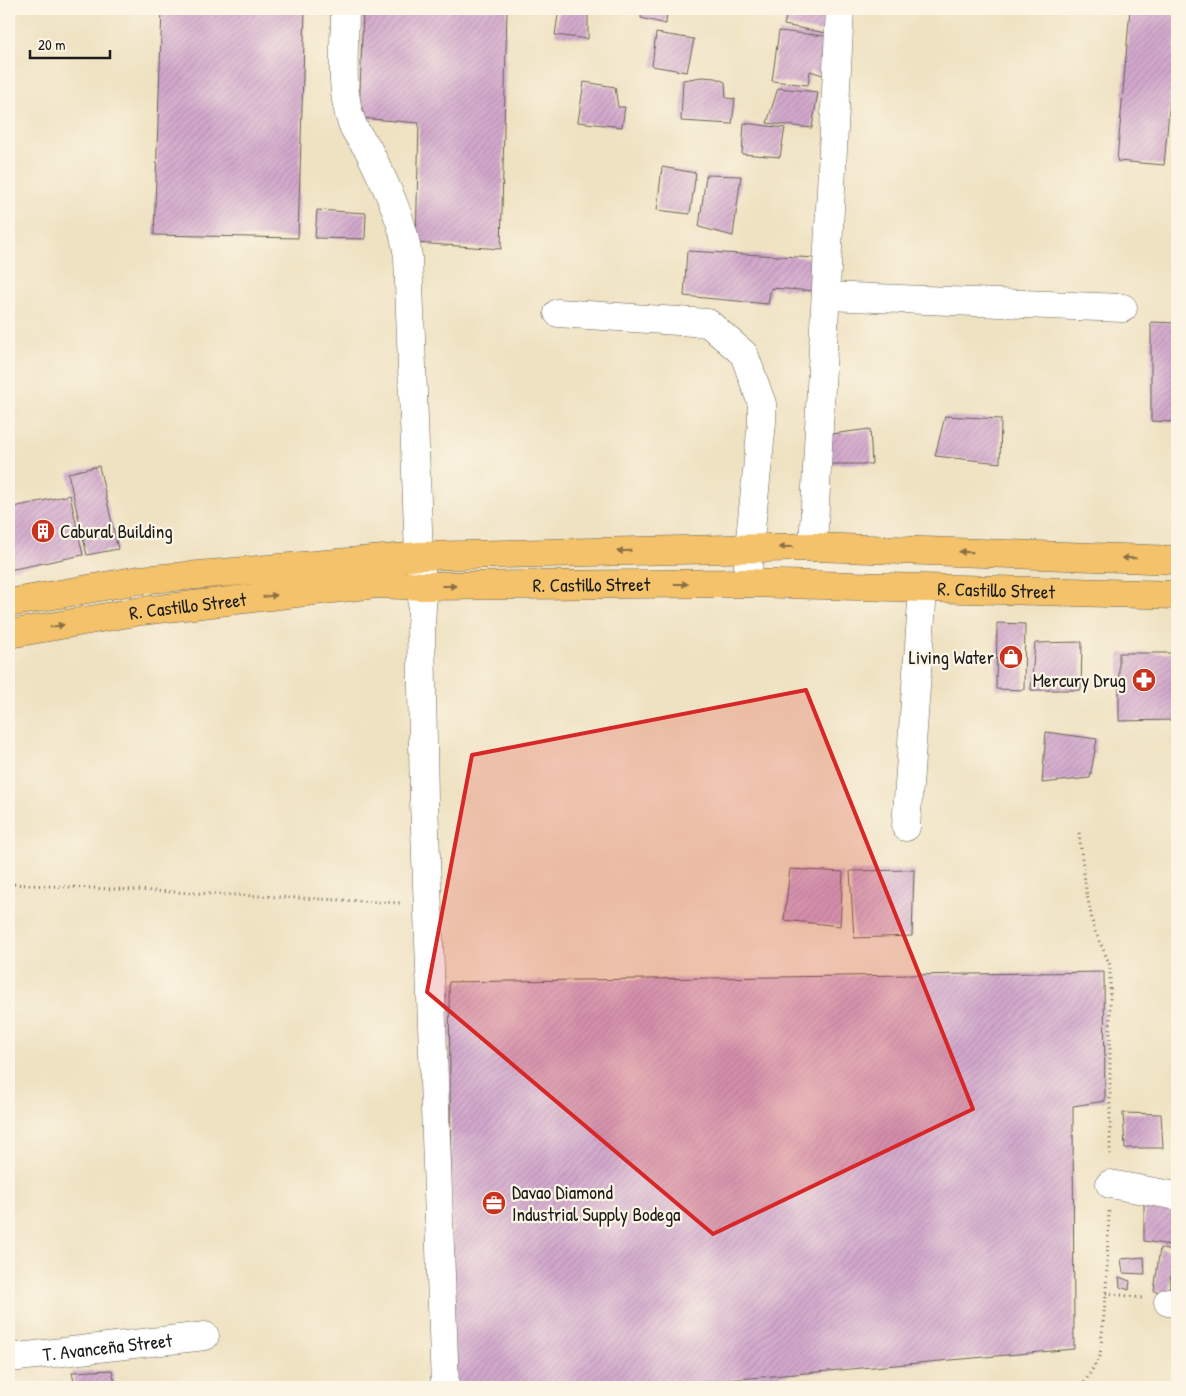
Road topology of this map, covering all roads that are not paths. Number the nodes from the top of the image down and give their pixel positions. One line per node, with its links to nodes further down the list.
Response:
1 (345, 9): 8 (street)
2 (840, 9): 3 (street)
3 (826, 296): 4 (street); 6 (street)
4 (1123, 308)
5 (558, 313): 7 (street)
6 (813, 547): 7 (main road, R. Castillo Street, one-way to 7); 9 (main road, R. Castillo Street, one-way to 6)
7 (749, 548): 8 (main road, R. Castillo Street, one-way to 8); 10 (street)
8 (419, 556): 11 (street); 14 (main road, R. Castillo Street)
9 (1177, 560)
10 (747, 583): 11 (main road, R. Castillo Street, one-way to 10); 12 (main road, R. Castillo Street)
11 (422, 586): 15 (main road, R. Castillo Street, one-way to 11); 21 (street)
12 (923, 588): 13 (main road, R. Castillo Street); 16 (street)
13 (1177, 596)
14 (9, 603)
15 (9, 634)
16 (906, 827)
17 (1110, 1184): 18 (street)
18 (1177, 1196)
19 (206, 1336): 20 (street, T. Avanceña Street)
20 (9, 1358)
21 (445, 1387)

